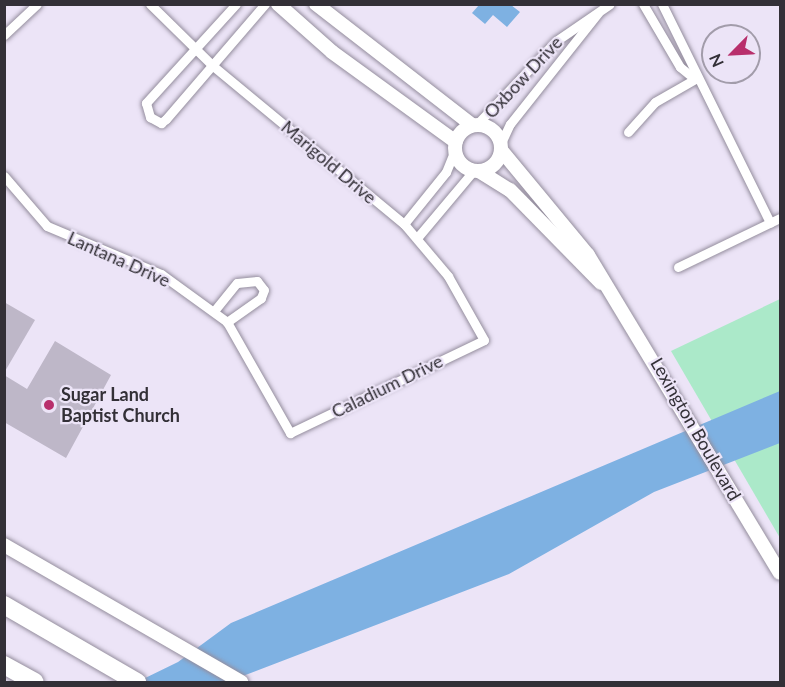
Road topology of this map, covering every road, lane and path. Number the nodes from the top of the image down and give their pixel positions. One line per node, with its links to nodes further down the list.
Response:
1 (37, 4): 12 (street)
2 (150, 4): 14 (street, Marigold Drive)
3 (236, 4): 14 (street)
4 (265, 4): 15 (street)
5 (278, 4): 19 (street)
6 (316, 4): 17 (street)
7 (610, 4): 10 (street, Oxbow Drive)
8 (643, 4): 16 (street)
9 (662, 4): 16 (street)
10 (600, 11): 17 (street, Oxbow Drive); 20 (street, Oxbow Drive)
11 (4, 16): 12 (street)
12 (11, 25): 13 (street)
13 (4, 35)
14 (193, 48): 15 (street, Marigold Drive); 15 (street)
15 (212, 66): 25 (street, Marigold Drive)
16 (695, 79): 18 (street); 24 (street)
17 (475, 125): 19 (street); 20 (street)
18 (628, 132)
19 (455, 146): 21 (street); 25 (street)
20 (501, 146): 21 (street); 28 (street, Lexington Boulevard)
21 (476, 171): 26 (street); 28 (street, Lexington Boulevard)
22 (4, 176): 29 (street, Lantana Drive)
23 (780, 218): 24 (street)
24 (770, 223): 27 (street)
25 (404, 224): 26 (street, Marigold Drive)
26 (417, 238): 31 (street, Marigold Drive)
27 (678, 267)
28 (607, 288): 34 (street, Lexington Boulevard)
29 (214, 310): 30 (street, Lantana Drive); 30 (street)
30 (227, 322): 32 (street, Lantana Drive)
31 (483, 340): 32 (street, Caladium Drive)
32 (290, 433)
33 (4, 545): 39 (street)
34 (780, 573)
35 (4, 605): 38 (highway)
36 (4, 664): 37 (highway)
37 (31, 680)
38 (138, 682)
39 (241, 682)

